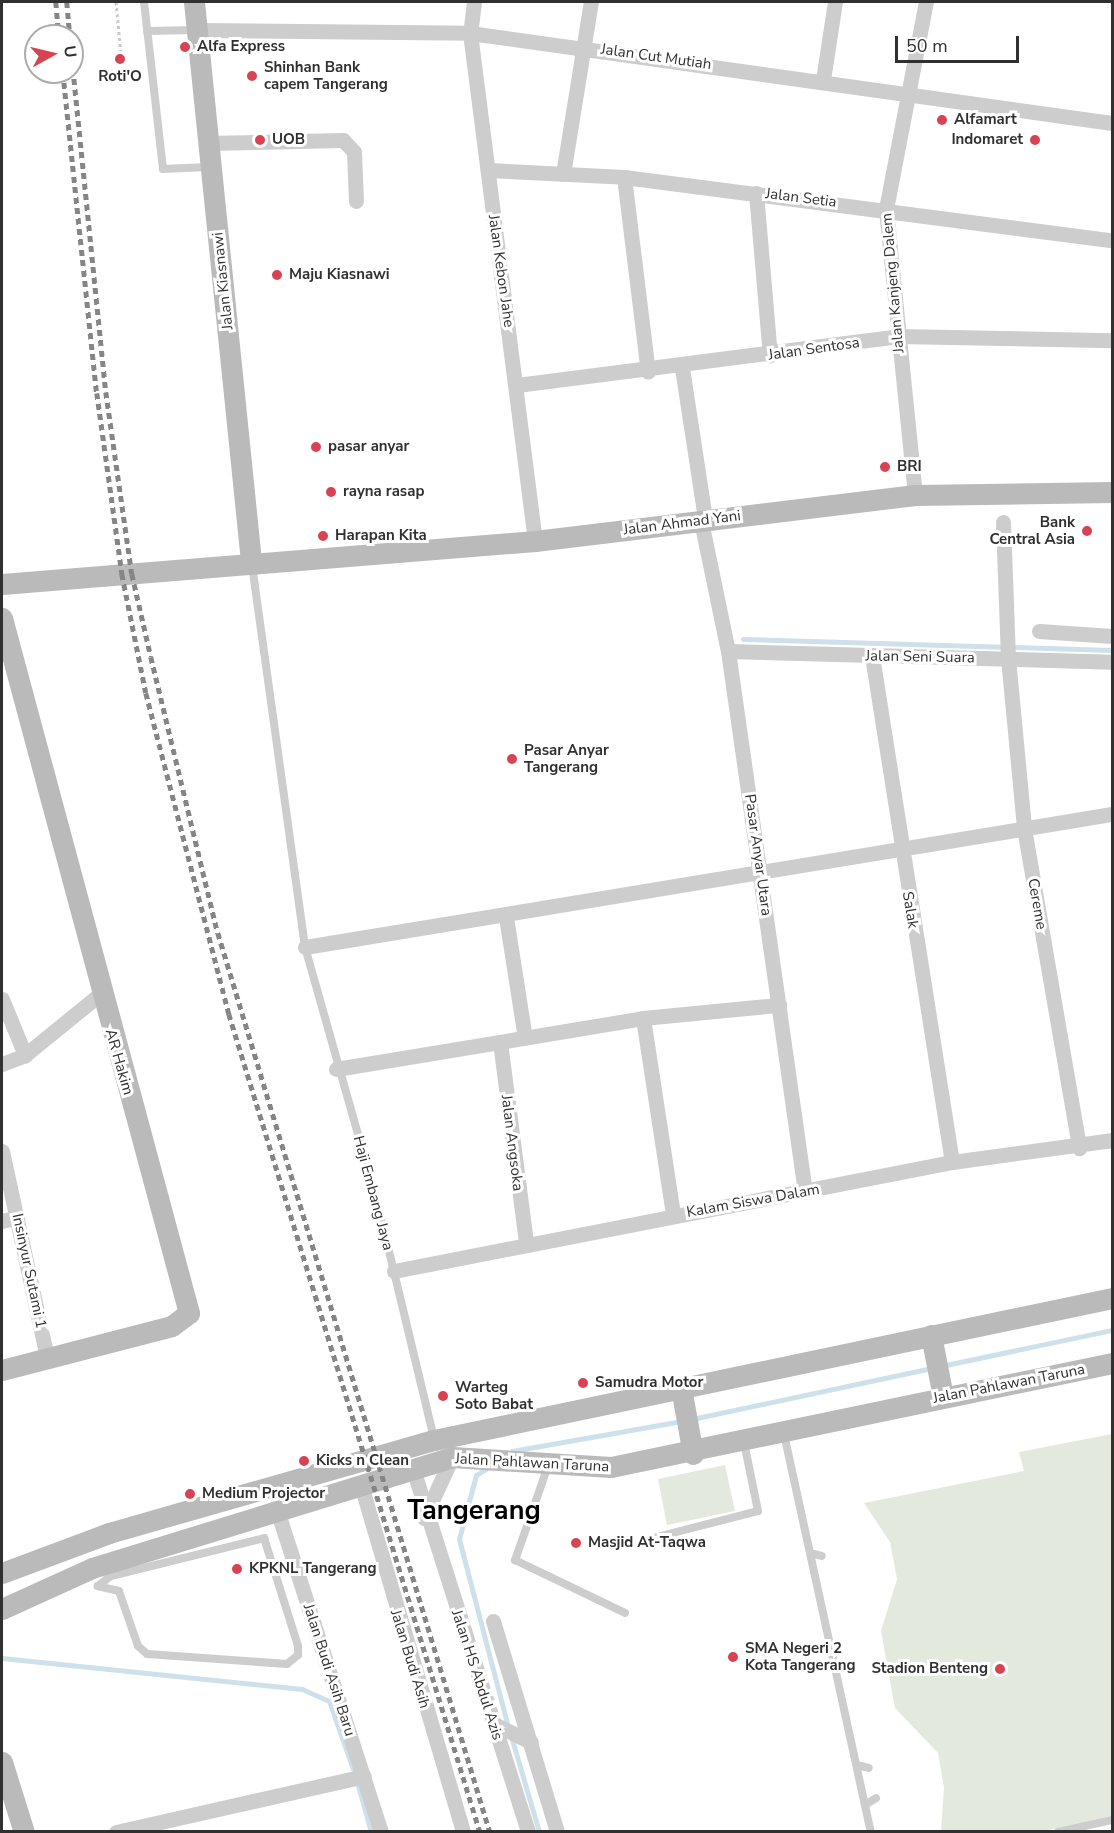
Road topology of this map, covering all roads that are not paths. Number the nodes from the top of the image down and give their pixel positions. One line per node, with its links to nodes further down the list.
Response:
1 (144, 2): 8 (lane)
2 (194, 2): 7 (street, Jalan Kiasnawi)
3 (474, 2): 9 (street, Jalan Kebon Jahe)
4 (591, 2): 10 (street)
5 (835, 2): 11 (street)
6 (926, 2): 12 (street, Jalan Kanjeng Dalem)
7 (196, 30): 8 (lane); 9 (street, Jalan Cut Mutiah); 14 (street, Jalan Kiasnawi)
8 (147, 31): 15 (lane)
9 (470, 33): 10 (street, Jalan Cut Mutiah); 16 (street, Jalan Kebon Jahe)
10 (587, 47): 11 (street, Jalan Cut Mutiah); 17 (street)
11 (823, 80): 12 (street, Jalan Cut Mutiah)
12 (910, 92): 13 (street, Jalan Cut Mutiah); 21 (street, Jalan Kanjeng Dalem)
13 (1113, 123)
14 (209, 143): 15 (street, Jalan Kiasnawi); 20 (street)
15 (211, 168): 34 (street, Jalan Kiasnawi)
16 (488, 170): 17 (street, Jalan Setia); 28 (street, Jalan Kebon Jahe)
17 (563, 174): 18 (street, Jalan Setia)
18 (624, 177): 19 (street, Jalan Setia); 27 (street)
19 (756, 193): 21 (street, Jalan Setia); 25 (street)
20 (356, 201)
21 (886, 209): 22 (street, Jalan Setia); 23 (street, Jalan Kanjeng Dalem)
22 (1113, 240)
23 (897, 336): 24 (street, Jalan Sentosa); 25 (street, Jalan Sentosa); 30 (street, Jalan Kanjeng Dalem)
24 (1113, 340)
25 (770, 355): 26 (street, Jalan Sentosa)
26 (682, 368): 27 (street, Jalan Sentosa); 31 (street, Pasar Anyar Utara)
27 (648, 372): 28 (street, Jalan Sentosa)
28 (517, 385): 33 (street, Jalan Kebon Jahe)
29 (1113, 492): 30 (street, Jalan Ahmad Yani)
30 (915, 495): 31 (street, Jalan Ahmad Yani)
31 (703, 520): 33 (street, Jalan Ahmad Yani); 40 (street, Pasar Anyar Utara)
32 (1003, 522): 39 (street, Cereme)
33 (535, 541): 34 (street, Jalan Ahmad Yani)
34 (251, 561): 35 (street, Jalan Ahmad Yani); 48 (lane, Haji Embang Jaya)
35 (2, 584)
36 (2, 618): 49 (street, AR Hakim)
37 (1039, 632): 38 (street)
38 (1113, 636)
39 (1008, 650): 41 (street, Jalan Seni Suara); 42 (street, Jalan Seni Suara); 44 (street, Cereme)
40 (728, 651): 41 (street, Jalan Seni Suara); 46 (street, Pasar Anyar Utara)
41 (872, 656): 45 (street, Salak)
42 (1113, 662)
43 (1113, 814): 44 (street)
44 (1024, 828): 45 (street); 59 (street, Cereme)
45 (900, 851): 46 (street); 61 (street, Salak)
46 (762, 876): 47 (street); 51 (street, Pasar Anyar Utara)
47 (506, 917): 48 (street); 53 (street)
48 (305, 947): 57 (lane, Haji Embang Jaya)
49 (100, 994): 55 (street); 70 (street, AR Hakim)
50 (2, 999): 55 (street)
51 (779, 1005): 52 (street); 62 (street, Pasar Anyar Utara)
52 (644, 1018): 53 (street); 63 (street)
53 (525, 1038): 54 (street)
54 (500, 1042): 57 (street); 66 (street, Jalan Angsoka)
55 (25, 1055): 56 (street)
56 (2, 1064)
57 (336, 1070): 67 (lane, Haji Embang Jaya)
58 (1113, 1140): 59 (street, Kalam Siswa Dalam)
59 (1079, 1148): 61 (street, Kalam Siswa Dalam)
60 (2, 1151): 64 (street, Insinyur Sutami 1)
61 (952, 1162): 62 (street, Kalam Siswa Dalam)
62 (805, 1192): 63 (street, Kalam Siswa Dalam)
63 (673, 1215): 66 (street, Kalam Siswa Dalam)
64 (18, 1217): 65 (street); 70 (street, Insinyur Sutami 1)
65 (2, 1221)
66 (526, 1243): 67 (street, Kalam Siswa Dalam)
67 (394, 1271): 76 (lane, Haji Embang Jaya)
68 (1113, 1298): 69 (street, Jalan Pahlawan Taruna)
69 (932, 1341): 73 (street); 74 (street, Jalan Pahlawan Taruna)
70 (47, 1357): 72 (street, AR Hakim)
71 (1113, 1363): 73 (street, Jalan Pahlawan Taruna)
72 (2, 1371)
73 (942, 1390): 75 (street, Jalan Pahlawan Taruna)
74 (682, 1393): 76 (street, Jalan Pahlawan Taruna); 78 (street)
75 (784, 1434): 77 (street, Jalan Pahlawan Taruna); 86 (lane)
76 (434, 1440): 88 (street, Jalan Pahlawan Taruna)
77 (744, 1442): 78 (street, Jalan Pahlawan Taruna); 85 (lane)
78 (692, 1448): 80 (street, Jalan Pahlawan Taruna)
79 (458, 1457): 80 (street, Jalan Pahlawan Taruna); 81 (street, Jalan Pahlawan Taruna); 84 (street)
80 (549, 1466): 93 (lane)
81 (413, 1469): 82 (street, Jalan Pahlawan Taruna); 84 (street, Jalan HS Abdul Azis)
82 (361, 1485): 83 (street, Jalan Pahlawan Taruna); 107 (street, Jalan Budi Asih)
83 (277, 1510): 89 (street, Jalan Pahlawan Taruna); 100 (street, Jalan Budi Asih Baru)
84 (424, 1518): 95 (street, Jalan HS Abdul Azis)
85 (653, 1538)
86 (810, 1553): 87 (lane); 91 (lane)
87 (822, 1556)
88 (2, 1573)
89 (95, 1577): 89 (lane); 92 (street, Jalan Pahlawan Taruna)
90 (828, 1588): 91 (lane)
91 (819, 1596): 98 (lane)
92 (2, 1609)
93 (625, 1613)
94 (493, 1621): 96 (street)
95 (494, 1724): 96 (street); 108 (street, Jalan HS Abdul Azis)
96 (531, 1742): 109 (street)
97 (2, 1762): 104 (street)
98 (857, 1765): 99 (lane); 102 (lane)
99 (869, 1768)
100 (357, 1778): 105 (street); 106 (street, Jalan Budi Asih Baru)
101 (876, 1798): 102 (lane)
102 (866, 1805): 110 (lane)
103 (1113, 1820): 111 (lane)
104 (24, 1832)
105 (116, 1832)
106 (381, 1832)
107 (463, 1832)
108 (528, 1832)
109 (557, 1832)
110 (871, 1832)
111 (1058, 1832)

